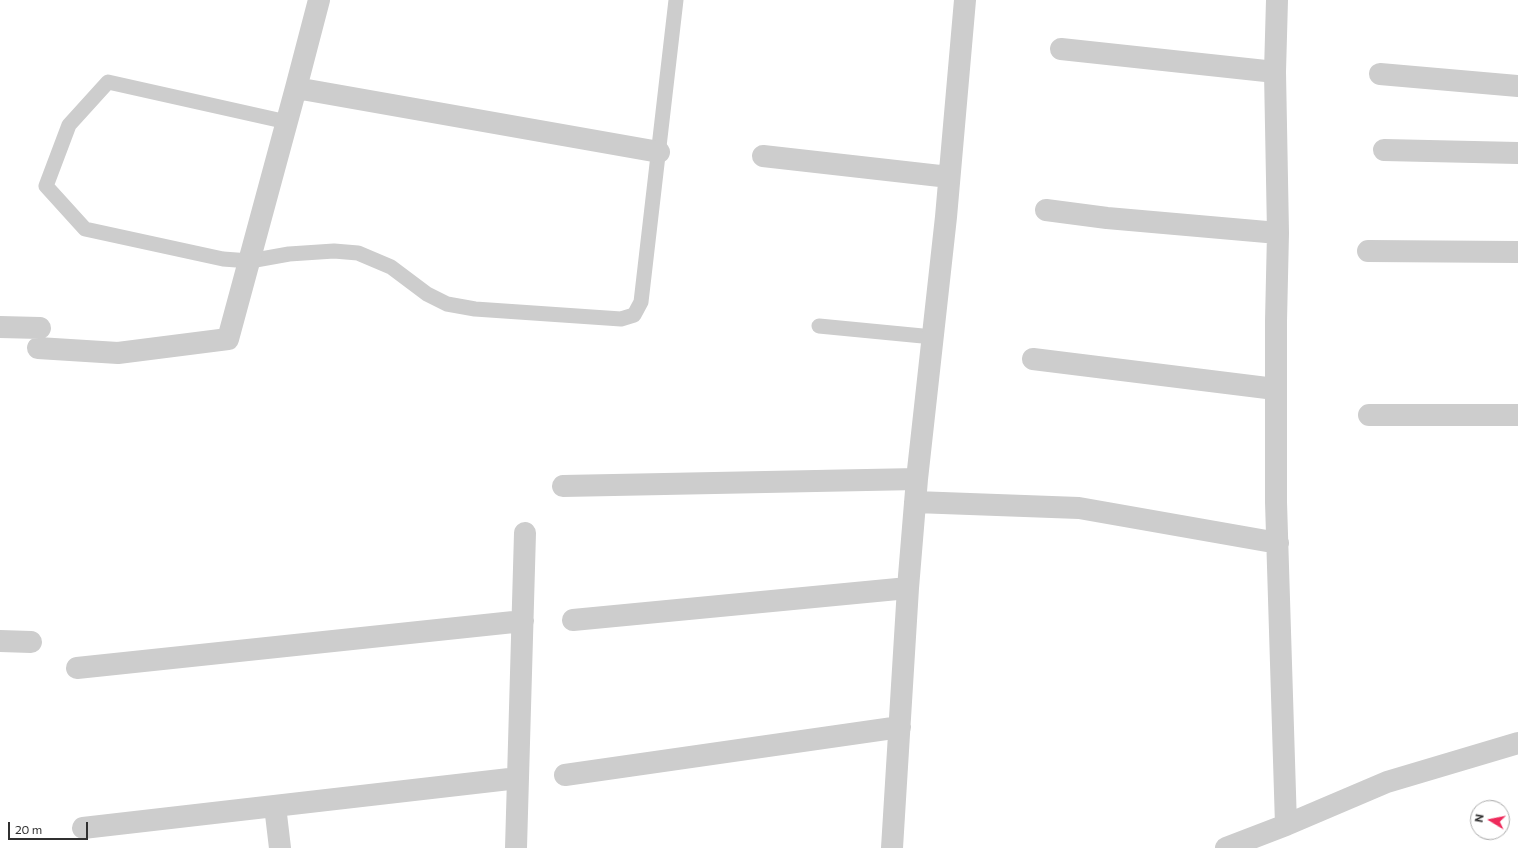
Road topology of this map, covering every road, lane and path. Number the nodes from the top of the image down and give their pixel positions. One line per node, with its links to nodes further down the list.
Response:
1 (319, 0): 9 (street)
2 (676, 0): 12 (lane)
3 (965, 0): 15 (street)
4 (1277, 0): 6 (street)
5 (1061, 49): 6 (street)
6 (1275, 72): 17 (street)
7 (1380, 74): 8 (street)
8 (1518, 86)
9 (296, 88): 10 (street); 12 (street)
10 (287, 122): 20 (street); 20 (lane)
11 (1384, 150): 13 (street)
12 (659, 152): 20 (lane)
13 (1518, 153)
14 (763, 156): 15 (street)
15 (949, 177): 23 (street)
16 (1046, 210): 17 (street)
17 (1278, 233): 25 (street)
18 (1368, 251): 19 (street)
19 (1518, 252)
20 (250, 261): 22 (street)
21 (819, 326): 23 (lane)
22 (0, 327)
23 (933, 337): 28 (street)
24 (1033, 359): 25 (street)
25 (1275, 389): 32 (street)
26 (1368, 415): 27 (street)
27 (1518, 415)
28 (917, 478): 29 (street); 30 (street)
29 (563, 486)
30 (915, 502): 32 (street); 33 (street)
31 (525, 533): 35 (street)
32 (1278, 542): 44 (street)
33 (908, 588): 34 (street); 39 (street)
34 (573, 620)
35 (523, 621): 38 (street); 42 (street)
36 (0, 641): 37 (street)
37 (31, 642)
38 (77, 668)
39 (900, 727): 41 (street); 48 (street)
40 (1518, 743): 44 (street)
41 (565, 775)
42 (518, 778): 43 (street); 47 (street)
43 (275, 806): 45 (street); 46 (street)
44 (1286, 825): 49 (street)
45 (83, 828)
46 (280, 848)
47 (516, 848)
48 (892, 848)
49 (1226, 848)

